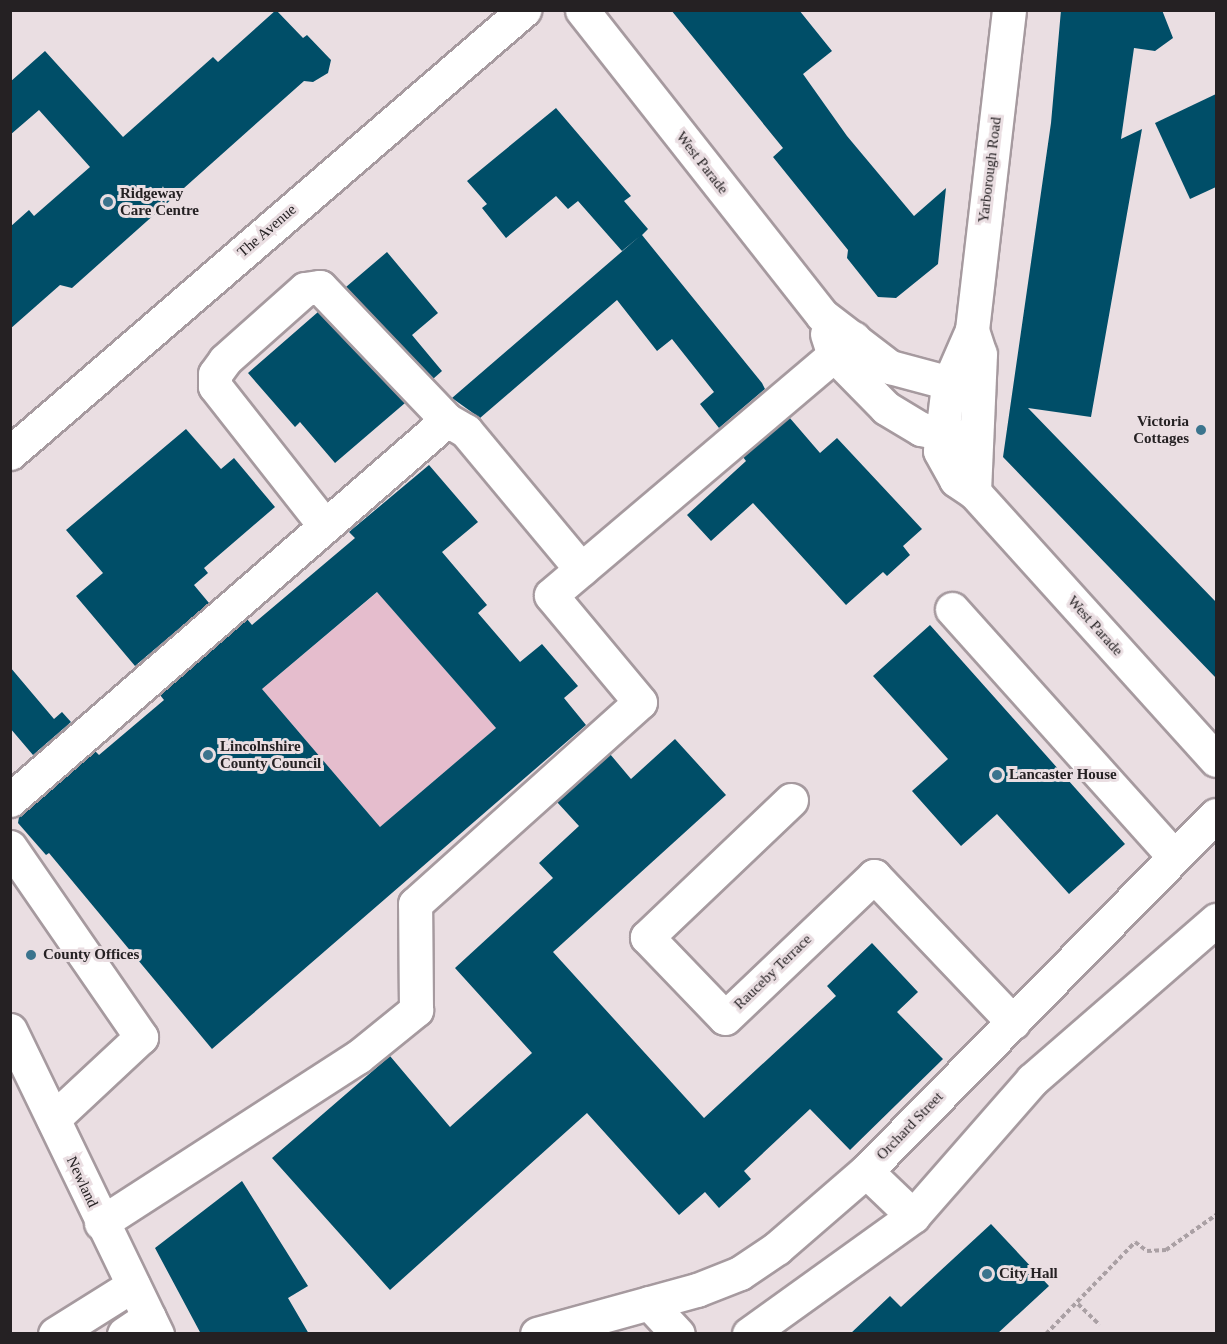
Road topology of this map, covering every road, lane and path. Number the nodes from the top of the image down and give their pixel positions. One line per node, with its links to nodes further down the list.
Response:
1 (524, 10): 11 (main road, The Avenue)
2 (582, 10): 5 (main road, West Parade)
3 (1009, 10): 4 (main road, Yarborough Road)
4 (972, 330): 6 (main road, Yarborough Road); 7 (main road, Yarborough Road)
5 (844, 346): 6 (main road); 9 (main road, West Parade); 14 (main road)
6 (948, 384): 7 (main road); 9 (main road, West Parade)
7 (980, 391): 10 (main road)
8 (447, 420): 13 (main road); 13 (main road); 14 (main road)
9 (940, 434): 10 (main road, West Parade); 12 (main road, West Parade)
10 (975, 439): 12 (main road)
11 (10, 453)
12 (974, 492): 16 (main road, West Parade)
13 (325, 526): 17 (main road)
14 (581, 569): 29 (main road)
15 (952, 609): 21 (main road)
16 (1216, 760)
17 (10, 800)
18 (791, 800): 23 (main road, Rauceby Terrace)
19 (1216, 815): 21 (main road, Orchard Street)
20 (11, 845): 25 (main road)
21 (1174, 856): 23 (main road, Orchard Street)
22 (1216, 920): 28 (main road)
23 (1013, 1022): 26 (main road, Orchard Street)
24 (10, 1030): 25 (main road, Newland)
25 (52, 1119): 29 (main road, Newland)
26 (866, 1171): 28 (main road); 31 (main road, Orchard Street)
27 (1216, 1215): 32 (path)
28 (913, 1216): 38 (main road)
29 (101, 1223): 30 (main road, Newland)
30 (133, 1285): 34 (main road, Newland); 35 (main road)
31 (650, 1303): 36 (main road, Orchard Street); 37 (main road)
32 (1078, 1304): 33 (path); 39 (path)
33 (1100, 1325)
34 (144, 1328)
35 (56, 1334)
36 (537, 1334)
37 (678, 1334)
38 (749, 1334)
39 (1046, 1334)

